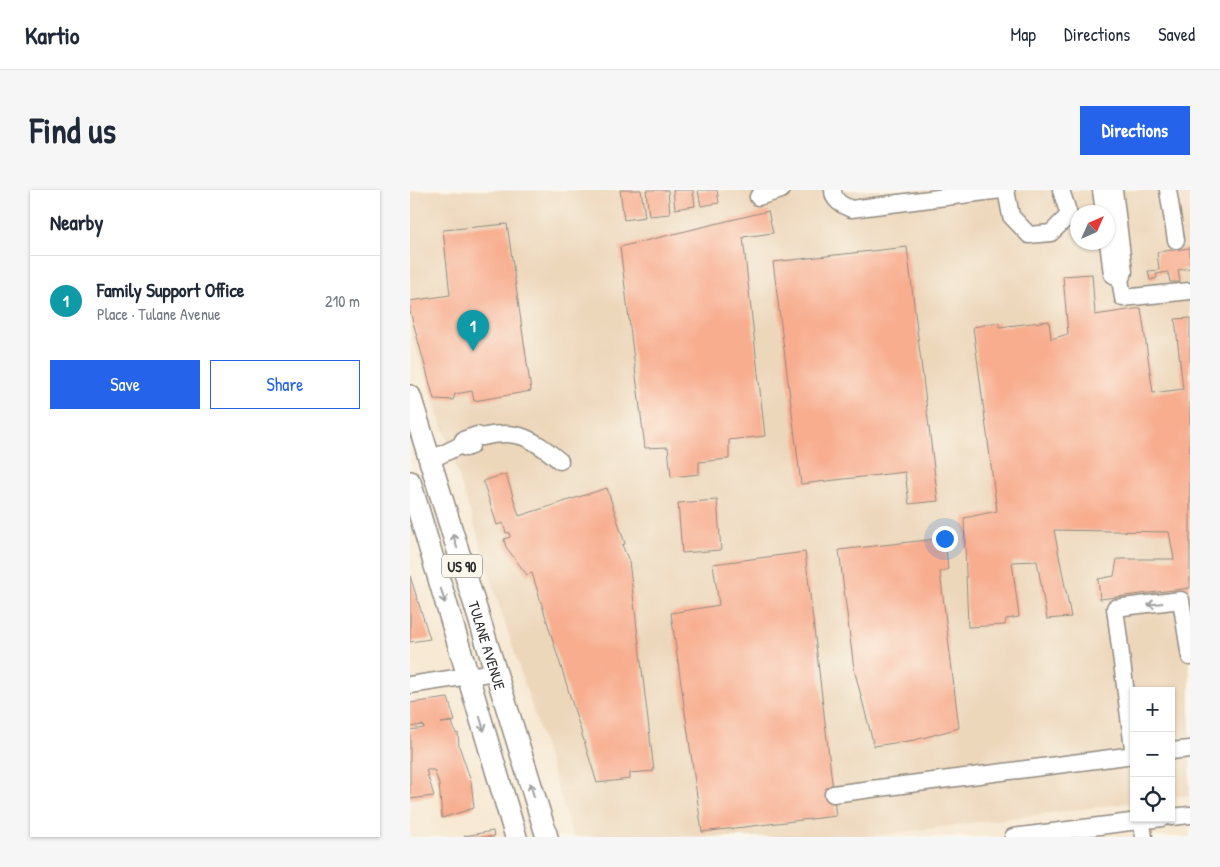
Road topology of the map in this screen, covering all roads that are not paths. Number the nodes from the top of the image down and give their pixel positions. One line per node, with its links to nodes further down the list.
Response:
1 (781, 190): 9 (street)
2 (832, 190): 3 (street)
3 (1002, 190)
4 (1006, 190): 5 (street)
5 (1061, 190)
6 (1101, 190): 10 (street)
7 (1114, 190): 13 (street)
8 (1168, 190): 11 (street)
9 (758, 197)
10 (1103, 205)
11 (1176, 240)
12 (1109, 250): 13 (street)
13 (1120, 279): 14 (street)
14 (1190, 291)
15 (410, 396): 16 (main road, TULANE AVENUE / US 90)
16 (415, 429): 17 (main road, TULANE AVENUE / US 90)
17 (430, 460): 18 (street); 21 (main road, TULANE AVENUE / US 90, one-way to 17)
18 (560, 461)
19 (412, 495): 22 (main road, TULANE AVENUE / US 90, one-way to 22)
20 (1190, 657): 24 (street, one-way to 24)
21 (495, 672): 22 (street); 33 (main road, TULANE AVENUE / US 90, one-way to 21)
22 (467, 678): 23 (street); 32 (main road, TULANE AVENUE / US 90, one-way to 32)
23 (410, 685)
24 (1131, 732)
25 (1190, 749): 26 (street)
26 (1175, 751)
27 (1130, 756): 28 (street)
28 (833, 794)
29 (1190, 815): 30 (street)
30 (1175, 817)
31 (1142, 825): 34 (street)
32 (516, 837)
33 (547, 837)
34 (1013, 837)

